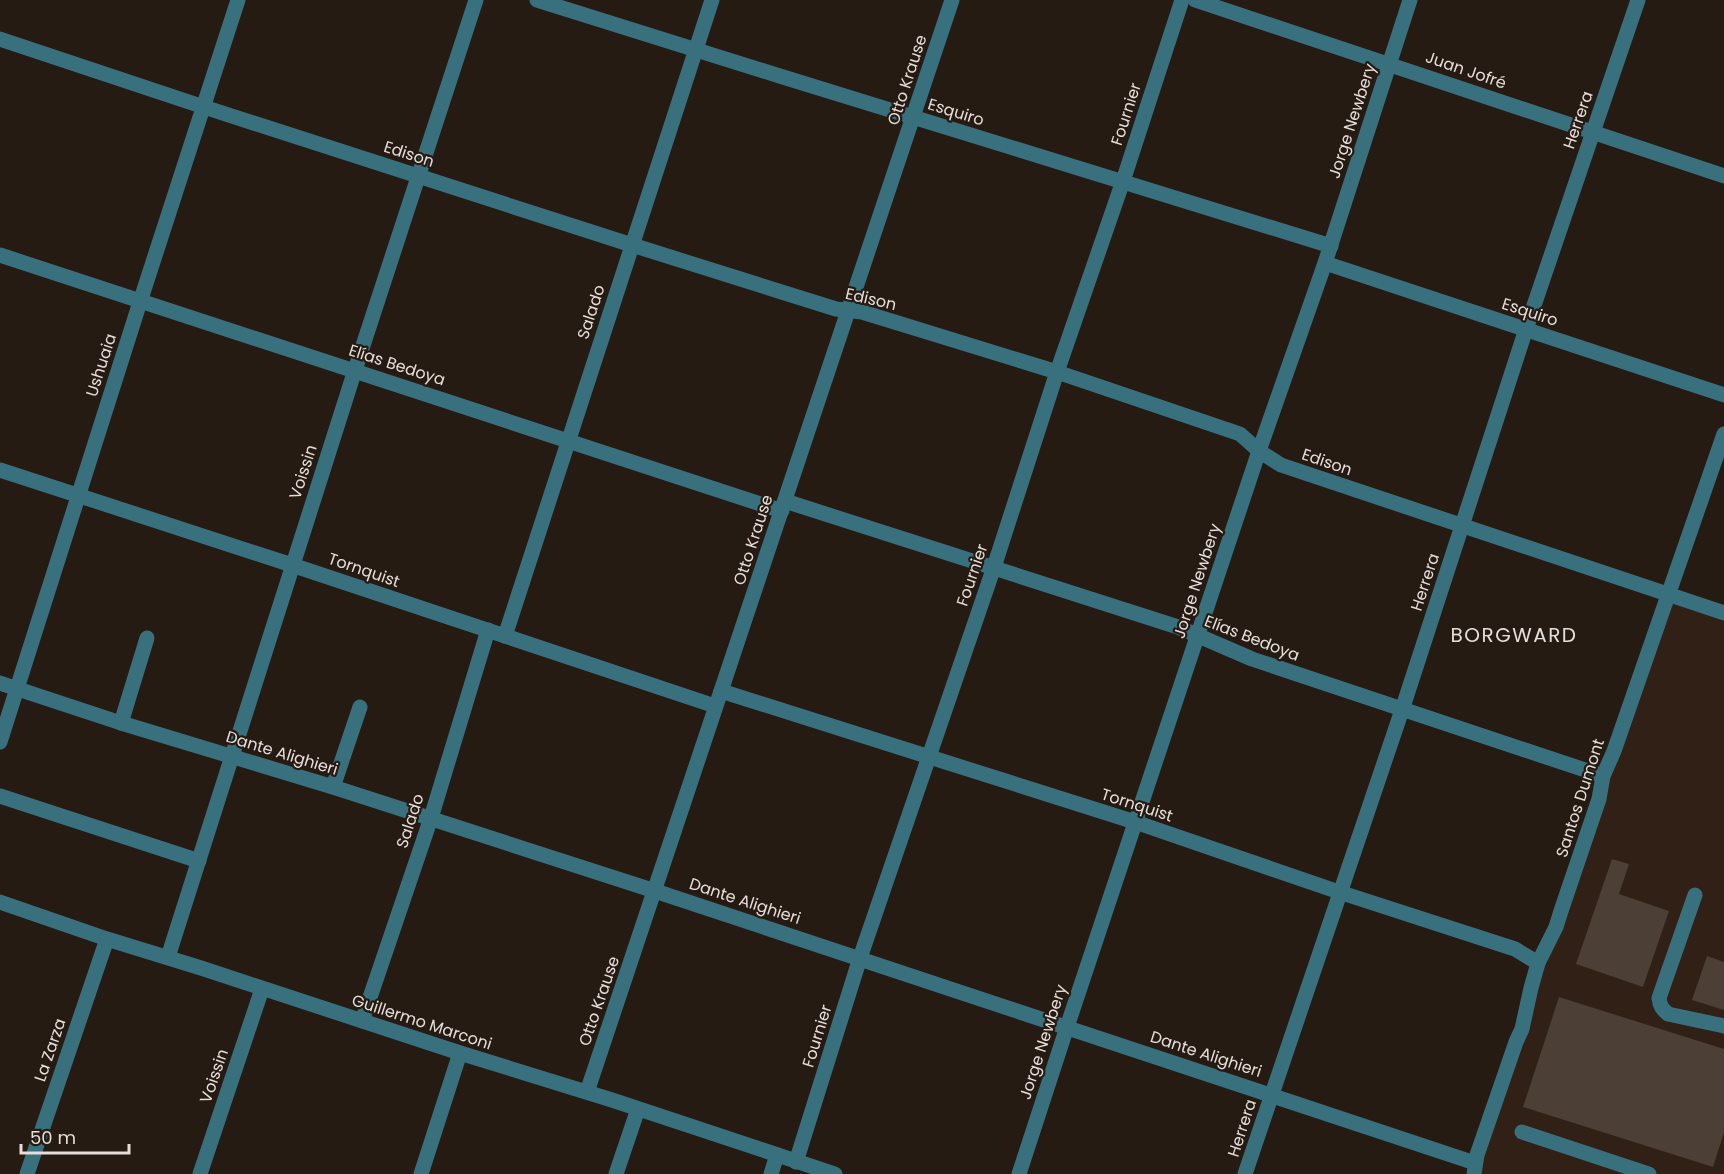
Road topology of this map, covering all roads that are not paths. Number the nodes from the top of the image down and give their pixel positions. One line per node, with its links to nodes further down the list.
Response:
1 (238, 0): 13 (street, Ushuaia)
2 (476, 0): 17 (street, Voissin)
3 (537, 0): 11 (street, Esquiro)
4 (712, 0): 11 (street, Salado)
5 (952, 0): 14 (street, Otto Krause)
6 (1182, 0): 18 (street, Fournier)
7 (1195, 0): 12 (street, Juan Jofré)
8 (1410, 0): 12 (street, Jorge Newbery)
9 (1638, 0): 15 (street, Herrera)
10 (0, 39): 13 (street, Edison)
11 (696, 50): 14 (street, Esquiro); 19 (street, Salado)
12 (1389, 64): 15 (street, Juan Jofré); 20 (street, Jorge Newbery)
13 (204, 107): 17 (street, Edison); 23 (street, Ushuaia)
14 (913, 118): 18 (street, Esquiro); 24 (street, Otto Krause)
15 (1593, 132): 16 (street, Juan Jofré); 25 (street, Herrera)
16 (1724, 176)
17 (419, 177): 19 (street, Edison); 26 (street, Voissin)
18 (1123, 181): 20 (street, Esquiro); 27 (street, Fournier)
19 (632, 245): 24 (street, Edison); 30 (street, Salado)
20 (1330, 246): 22 (street, Jorge Newbery)
21 (0, 255): 23 (street, Elías Bedoya)
22 (1325, 262): 25 (street, Esquiro); 31 (street, Jorge Newbery)
23 (140, 302): 26 (street, Elías Bedoya); 33 (street, Ushuaia)
24 (849, 311): 27 (street, Edison); 34 (street, Otto Krause)
25 (1526, 329): 28 (street, Esquiro); 35 (street, Herrera)
26 (355, 370): 30 (street, Elías Bedoya); 36 (street, Voissin)
27 (1057, 372): 31 (street, Edison); 37 (street, Fournier)
28 (1724, 395)
29 (1724, 434): 38 (street, Santos Dumont)
30 (567, 440): 34 (street, Elías Bedoya); 41 (street, Salado)
31 (1259, 451): 35 (street, Edison); 42 (street, Jorge Newbery)
32 (0, 470): 33 (street, Tornquist)
33 (78, 495): 36 (street, Tornquist); 45 (street, Ushuaia)
34 (783, 506): 37 (street, Elías Bedoya); 46 (street, Otto Krause)
35 (1462, 526): 38 (street, Edison); 49 (street, Herrera)
36 (292, 565): 40 (street, Tornquist); 52 (street, Voissin)
37 (994, 567): 42 (street, Elías Bedoya); 53 (street, Fournier)
38 (1669, 596): 39 (street, Edison); 54 (street, Santos Dumont)
39 (1724, 613)
40 (488, 630): 41 (street, Tornquist); 57 (street, Salado)
41 (505, 636): 47 (street, Tornquist)
42 (1197, 636): 49 (street, Elías Bedoya); 58 (street, Jorge Newbery)
43 (147, 638): 50 (street)
44 (0, 683): 45 (street, Dante Alighieri)
45 (17, 688): 50 (street, Dante Alighieri); 51 (street, Ushuaia)
46 (721, 691): 47 (street, Otto Krause); 53 (street, Tornquist)
47 (715, 706): 60 (street, Otto Krause)
48 (360, 707): 55 (street)
49 (1402, 710): 54 (street, Elías Bedoya); 61 (street, Herrera)
50 (121, 723): 52 (street, Dante Alighieri)
51 (0, 742)
52 (233, 756): 55 (street, Dante Alighieri); 59 (street, Voissin)
53 (928, 756): 58 (street, Tornquist); 66 (street, Fournier)
54 (1603, 776): 67 (street, Santos Dumont)
55 (333, 787): 57 (street, Dante Alighieri)
56 (0, 796): 59 (street)
57 (430, 818): 60 (street, Dante Alighieri); 69 (street, Salado)
58 (1135, 822): 61 (street, Tornquist); 71 (street, Jorge Newbery)
59 (199, 861): 65 (street, Voissin)
60 (655, 891): 66 (street, Dante Alighieri); 73 (street, Otto Krause)
61 (1339, 892): 67 (street, Tornquist); 74 (street, Herrera)
62 (1695, 895): 70 (street)
63 (0, 902): 64 (street, Guillermo Marconi)
64 (107, 939): 65 (street, Guillermo Marconi); 80 (street, La Zarza)
65 (168, 957): 68 (street, Guillermo Marconi)
66 (860, 958): 71 (street, Dante Alighieri); 78 (street, Fournier)
67 (1538, 963): 79 (street, Santos Dumont)
68 (262, 989): 69 (street, Guillermo Marconi); 81 (street, Voissin)
69 (362, 1021): 72 (street, Guillermo Marconi)
70 (1724, 1026)
71 (1067, 1027): 74 (street, Dante Alighieri); 86 (street, Jorge Newbery)
72 (460, 1053): 73 (street, Guillermo Marconi); 82 (street)
73 (587, 1092): 75 (street, Guillermo Marconi)
74 (1271, 1095): 79 (street, Dante Alighieri); 87 (street, Herrera)
75 (638, 1109): 77 (street, Guillermo Marconi); 83 (street)
76 (1522, 1132): 88 (street)
77 (777, 1155): 78 (street, Guillermo Marconi); 84 (street)
78 (796, 1162): 85 (street, Guillermo Marconi)
79 (1474, 1169)
80 (27, 1174)
81 (200, 1174)
82 (420, 1174)
83 (616, 1174)
84 (771, 1174)
85 (834, 1174)
86 (1019, 1174)
87 (1245, 1174)
88 (1649, 1174)

